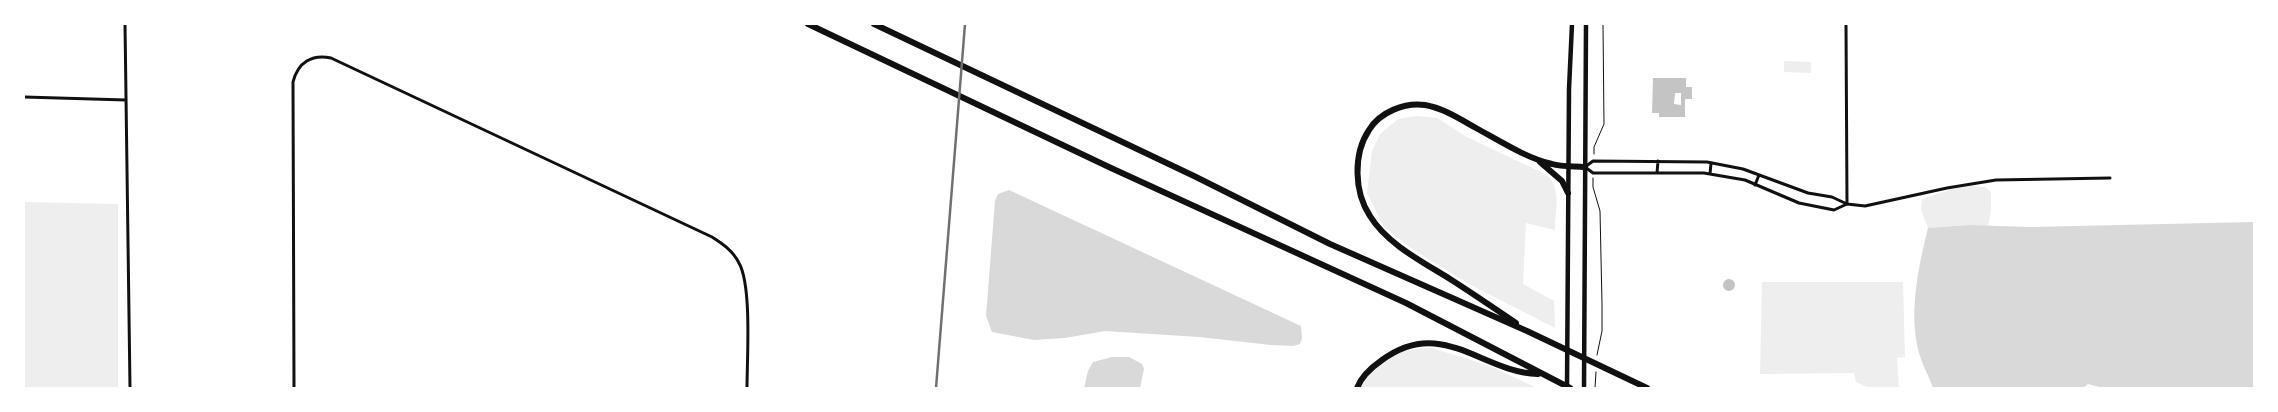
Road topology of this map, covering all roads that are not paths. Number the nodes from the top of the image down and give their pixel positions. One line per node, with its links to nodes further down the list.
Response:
1 (125, 24): 8 (street)
2 (808, 24): 22 (highway)
3 (874, 24): 21 (highway)
4 (1572, 24): 12 (main road)
5 (1586, 24): 13 (main road)
6 (1846, 24): 20 (street)
7 (24, 96): 8 (street)
8 (126, 100): 23 (street)
9 (1537, 159): 12 (highway); 19 (highway); 21 (highway)
10 (1658, 162): 11 (street); 13 (street); 14 (street)
11 (1711, 163): 15 (street); 16 (street)
12 (1568, 166): 13 (highway); 19 (main road)
13 (1586, 167): 14 (street); 28 (main road)
14 (1658, 173): 15 (street)
15 (1710, 174): 18 (street)
16 (1759, 175): 18 (street); 20 (street)
17 (2110, 178): 20 (street)
18 (1755, 185): 20 (street)
19 (1568, 193): 27 (main road)
20 (1846, 204)
21 (1527, 331): 29 (highway)
22 (1541, 374): 26 (highway); 27 (highway)
23 (130, 388)
24 (294, 388): 25 (street)
25 (747, 388)
26 (1356, 388)
27 (1569, 388)
28 (1584, 388)
29 (1647, 388)

